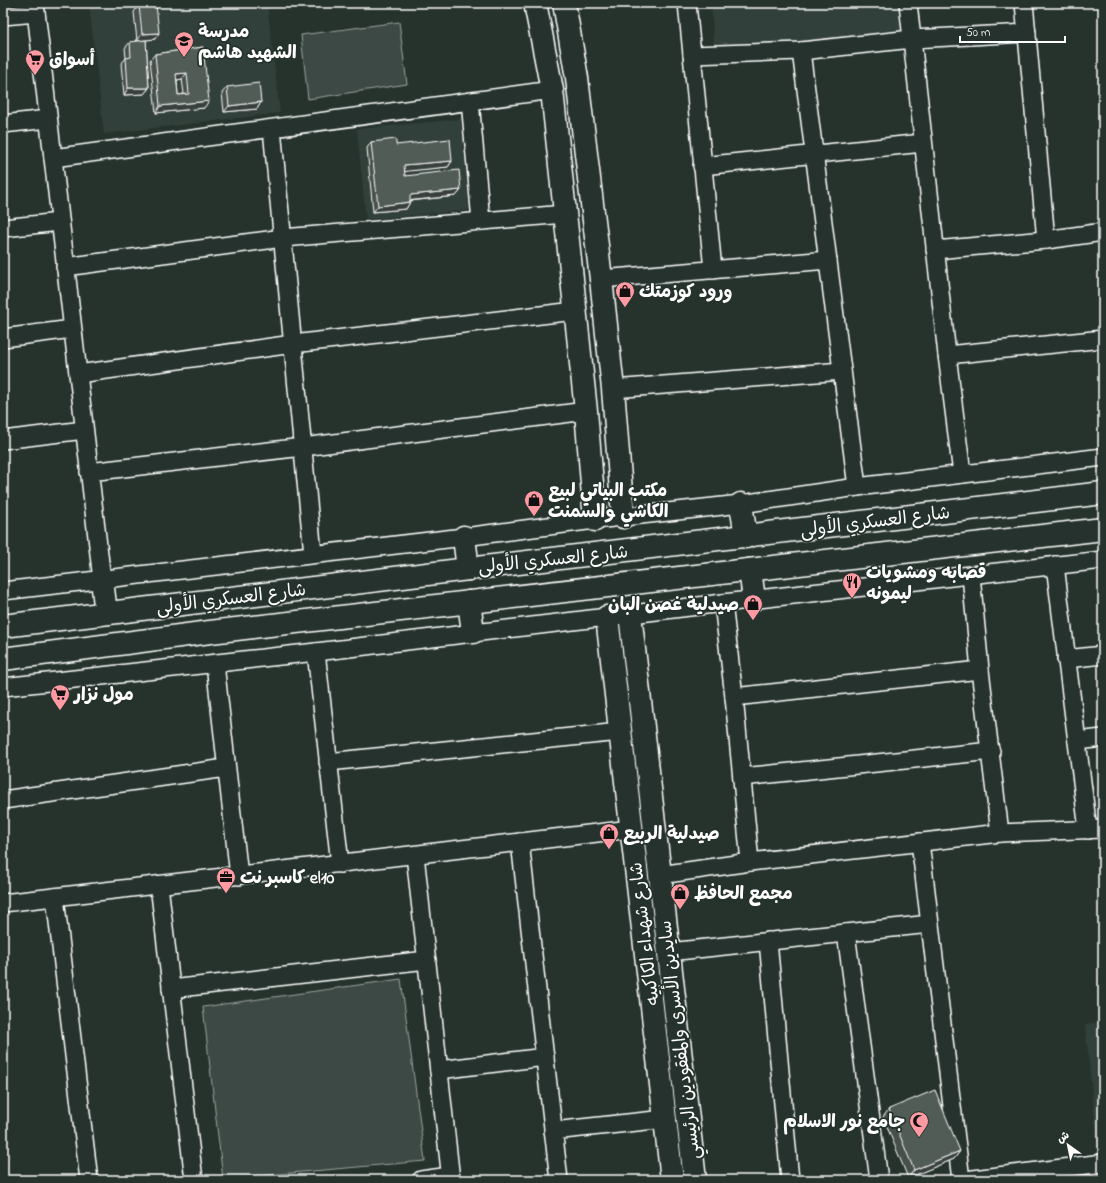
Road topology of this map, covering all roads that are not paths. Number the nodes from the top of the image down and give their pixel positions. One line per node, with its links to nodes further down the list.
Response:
1 (536, 3): 12 (main road)
2 (564, 3): 32 (main road)
3 (687, 3): 11 (street)
4 (908, 3): 9 (street)
5 (1024, 3): 8 (street)
6 (35, 8): 7 (street); 14 (street)
7 (3, 16)
8 (1027, 33): 9 (street); 27 (street)
9 (912, 39): 10 (street); 17 (street)
10 (801, 51): 11 (street); 18 (street)
11 (692, 55): 20 (street)
12 (552, 90): 13 (street); 21 (main road)
13 (470, 102): 16 (street); 22 (street)
14 (48, 119): 15 (street); 19 (street)
15 (3, 124)
16 (272, 129): 19 (street); 26 (street)
17 (923, 143): 18 (street); 28 (street)
18 (814, 154): 20 (street); 29 (street)
19 (53, 158): 23 (street)
20 (702, 166): 31 (street)
21 (565, 214): 22 (street); 33 (main road)
22 (481, 221): 26 (street)
23 (60, 222): 24 (street); 30 (street)
24 (3, 228)
25 (1103, 232): 27 (street)
26 (283, 238): 30 (street); 37 (street)
27 (1046, 240): 28 (street)
28 (935, 250): 38 (street)
29 (828, 260): 31 (street); 39 (street)
30 (65, 267): 34 (street)
31 (713, 270): 32 (street)
32 (601, 279): 41 (main road)
33 (575, 311): 37 (street); 42 (main road)
34 (72, 329): 35 (street); 40 (street)
35 (3, 338)
36 (1103, 339): 38 (street)
37 (293, 344): 40 (street); 47 (street)
38 (947, 355): 50 (street)
39 (842, 370): 41 (street); 51 (street)
40 (78, 374): 43 (street)
41 (613, 389): 44 (main road)
42 (586, 411): 45 (main road); 47 (street)
43 (84, 430): 46 (street); 49 (street)
44 (617, 435): 45 (main road); 54 (main road)
45 (588, 436): 55 (main road)
46 (3, 440)
47 (303, 447): 49 (street); 60 (street)
48 (1103, 457): 50 (street)
49 (89, 472): 67 (street)
50 (962, 474): 51 (street)
51 (857, 487): 53 (street)
52 (1103, 493): 58 (main road, شارع العسكري الأولى)
53 (741, 504): 54 (street); 58 (main road)
54 (623, 517): 55 (street)
55 (595, 520): 57 (street)
56 (1103, 529): 65 (main road, شارع العسكري الأولى)
57 (464, 537): 60 (street); 64 (main road)
58 (746, 537): 59 (main road, شارع العسكري الأولى)
59 (626, 551): 61 (main road, شارع العسكري الأولى); 68 (main road)
60 (313, 554): 67 (street)
61 (596, 554): 64 (main road, شارع العسكري الأولى); 69 (main road)
62 (1103, 560): 63 (street)
63 (1055, 565): 66 (street); 82 (street)
64 (468, 569): 74 (main road, شارع العسكري الأولى)
65 (750, 570): 68 (main road, شارع العسكري الأولى); 71 (main road)
66 (971, 575): 71 (street); 84 (street)
67 (102, 580): 70 (street); 74 (main road)
68 (630, 583): 69 (main road, شارع العسكري الأولى)
69 (598, 587): 72 (main road, شارع العسكري الأولى)
70 (3, 591)
71 (754, 599): 73 (street)
72 (469, 602): 78 (main road); 81 (main road, شارع العسكري الأولى)
73 (723, 603): 75 (street); 86 (street)
74 (106, 613): 77 (main road, شارع العسكري الأولى)
75 (630, 614): 76 (street); 103 (main road, سايدين الأسرى والمفقودين الرئيسي)
76 (607, 617): 78 (street); 87 (main road, شارع شهداء الكاكييه)
77 (3, 626)
78 (473, 632): 79 (street)
79 (316, 652): 83 (street); 91 (street)
80 (1103, 655): 82 (street)
81 (3, 659)
82 (1066, 659): 89 (street)
83 (215, 664): 85 (street); 92 (street)
84 (980, 670): 86 (street); 90 (street)
85 (3, 687)
86 (734, 697): 93 (street)
87 (620, 732): 91 (street); 95 (main road, شارع شهداء الكاكييه)
88 (1103, 738): 89 (street)
89 (1077, 741): 96 (street)
90 (991, 751): 93 (street); 97 (street)
91 (328, 762): 102 (street)
92 (226, 768): 94 (street); 104 (street)
93 (742, 777): 101 (street)
94 (3, 800)
95 (631, 829): 98 (street); 116 (main road, شارع شهداء الكاكييه)
96 (1096, 829): 97 (street)
97 (1000, 833): 99 (street)
98 (520, 842): 100 (street); 114 (street)
99 (920, 842): 101 (street); 108 (street)
100 (416, 855): 102 (street); 112 (street)
101 (750, 862): 103 (street)
102 (340, 864): 104 (street)
103 (660, 875): 111 (main road, سايدين الأسرى والمفقودين الرئيسي)
104 (239, 876): 105 (street)
105 (159, 885): 106 (street); 113 (street)
106 (55, 897): 107 (street); 121 (street)
107 (3, 903)
108 (930, 924): 109 (street); 129 (street)
109 (846, 933): 110 (street); 128 (street)
110 (768, 941): 111 (street); 127 (street)
111 (669, 952): 126 (main road, سايدين الأسرى والمفقودين الرئيسي)
112 (427, 960): 113 (street); 115 (street)
113 (171, 989): 122 (street)
114 (545, 1057): 115 (street); 117 (street)
115 (439, 1070): 120 (street)
116 (665, 1119): 117 (street); 125 (main road, شارع شهداء الكاكييه)
117 (553, 1132): 124 (street)
118 (1103, 1163): 119 (street)
119 (1040, 1175): 130 (street)
120 (450, 1178): 123 (street)
121 (89, 1180)
122 (194, 1180)
123 (421, 1180)
124 (559, 1180)
125 (672, 1180)
126 (695, 1180)
127 (790, 1180)
128 (879, 1180)
129 (962, 1180)
130 (965, 1180)

